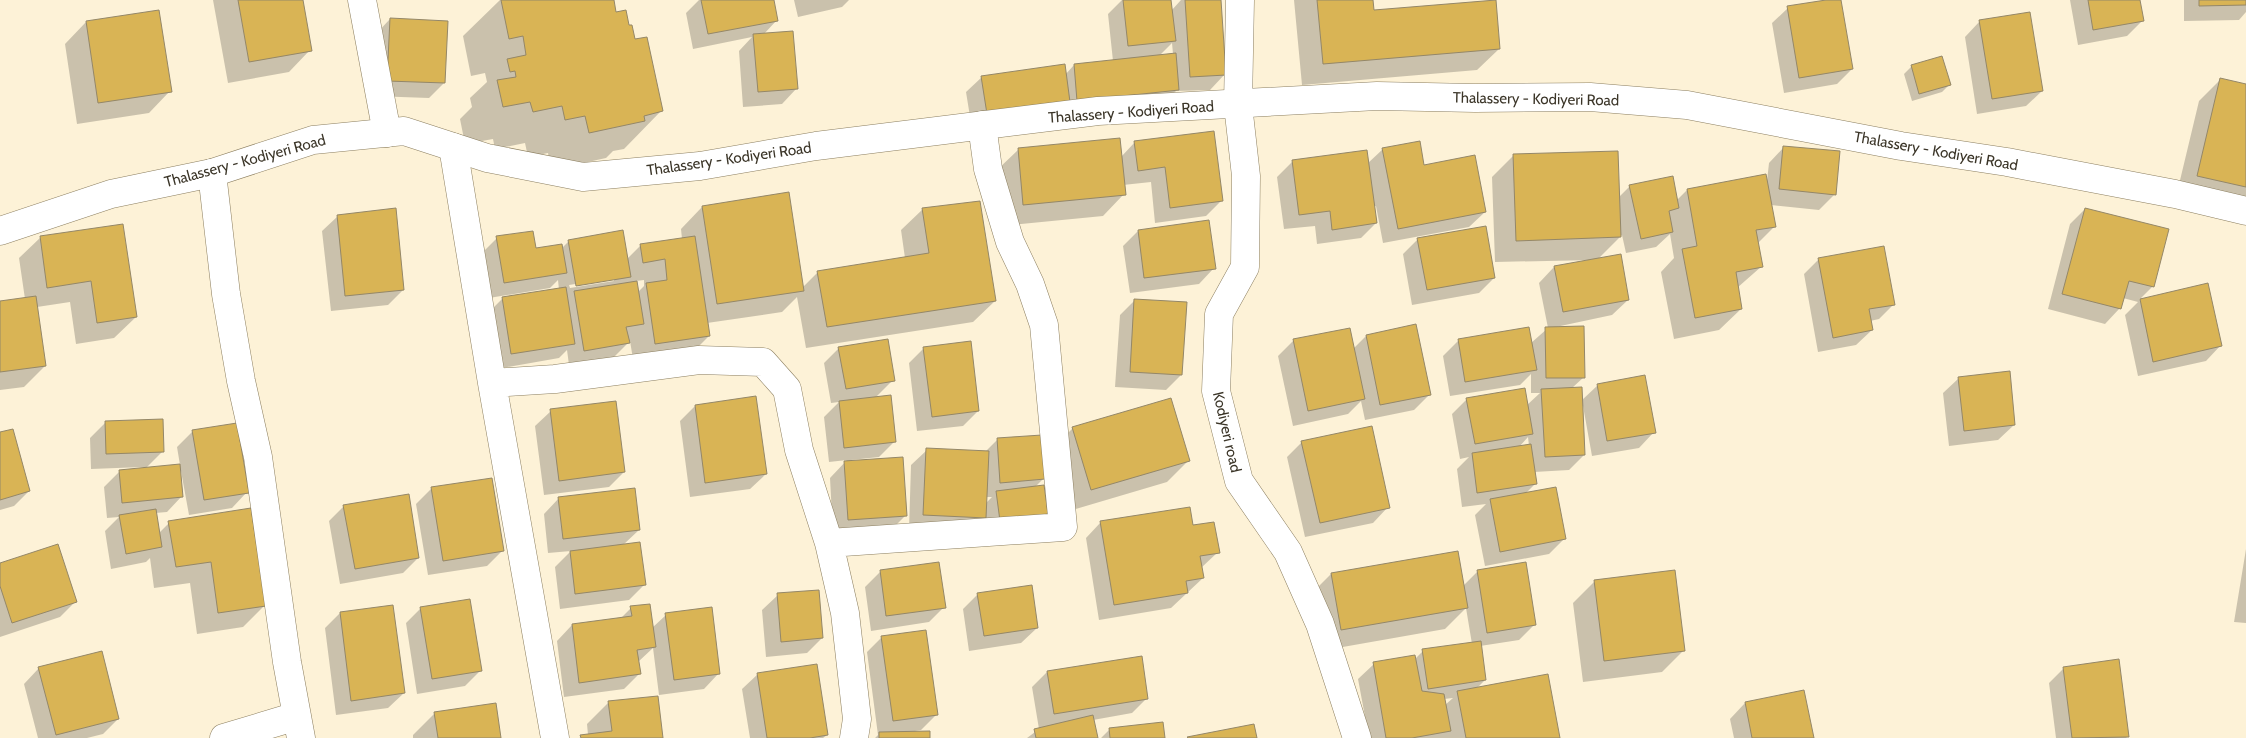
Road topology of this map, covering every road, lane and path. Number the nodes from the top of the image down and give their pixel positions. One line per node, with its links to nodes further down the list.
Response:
1 (362, 0): 5 (street)
2 (1240, 0): 3 (street, Kodiyeri road)
3 (1238, 105): 4 (street, Thalassery - Kodiyeri Road); 8 (street, Thalassery - Kodiyeri Road); 16 (street, Kodiyeri road)
4 (982, 125): 6 (street, Thalassery - Kodiyeri Road); 11 (street)
5 (387, 133): 6 (street, Thalassery - Kodiyeri Road); 7 (street, Thalassery - Kodiyeri Road)
6 (453, 147): 10 (street)
7 (212, 173): 9 (street, Thalassery - Kodiyeri Road); 12 (street)
8 (2246, 211)
9 (0, 231)
10 (492, 383): 11 (street); 14 (street)
11 (829, 543): 15 (street)
12 (299, 727): 13 (street)
13 (224, 738)
14 (555, 738)
15 (854, 738)
16 (1357, 738)

